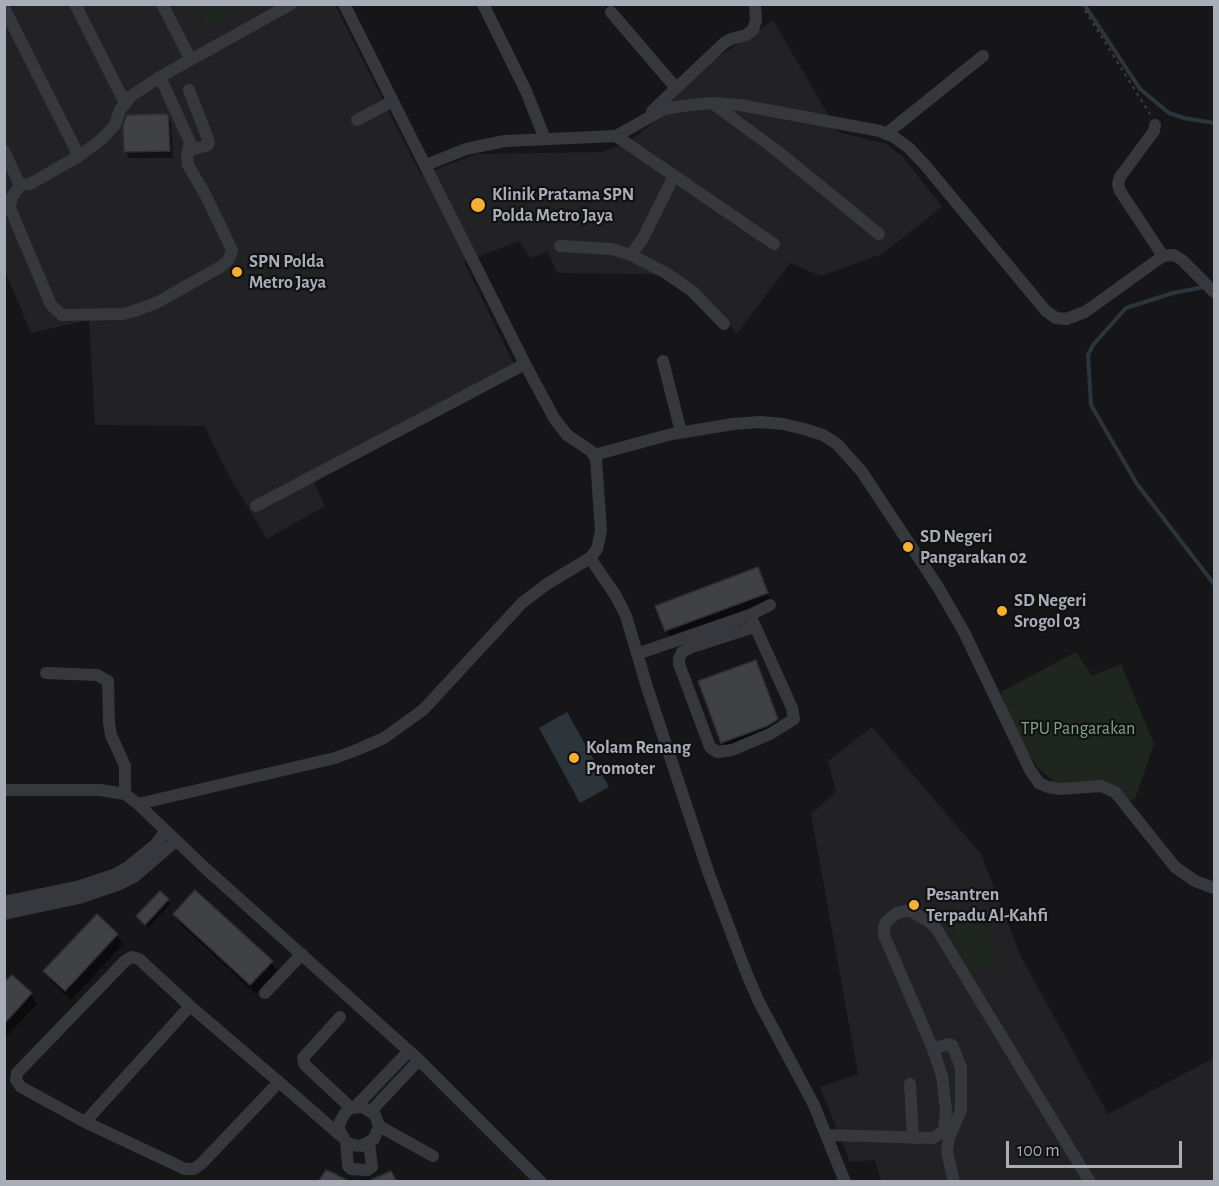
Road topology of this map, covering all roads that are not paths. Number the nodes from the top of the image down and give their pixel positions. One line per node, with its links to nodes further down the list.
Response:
1 (75, 4): 15 (street)
2 (162, 4): 10 (street)
3 (291, 4): 10 (street)
4 (344, 4): 14 (street)
5 (483, 4): 22 (street)
6 (755, 4): 12 (street)
7 (4, 8): 25 (street)
8 (610, 12): 12 (street)
9 (982, 56): 20 (street)
10 (191, 60): 11 (street)
11 (160, 77): 15 (street); 24 (street)
12 (676, 88): 17 (street)
13 (189, 90): 24 (street)
14 (393, 101): 18 (street); 26 (street)
15 (125, 102): 25 (street)
16 (712, 103): 17 (street); 20 (street); 29 (street)
17 (645, 118): 21 (street)
18 (357, 120)
19 (1155, 125): 33 (street)
20 (886, 134): 33 (street)
21 (616, 136): 22 (street); 27 (street)
22 (545, 140): 26 (street)
23 (4, 151): 28 (street)
24 (188, 152): 28 (street)
25 (79, 156): 28 (street)
26 (426, 165): 37 (street)
27 (674, 176): 30 (street); 32 (street)
28 (20, 185)
29 (879, 234)
30 (774, 244)
31 (560, 246): 32 (street)
32 (631, 255): 35 (street)
33 (1163, 256): 34 (street)
34 (1215, 292)
35 (724, 324)
36 (663, 362): 38 (street)
37 (525, 364): 39 (street); 40 (street)
38 (681, 432): 39 (street); 51 (street)
39 (594, 455): 41 (street)
40 (256, 506)
41 (590, 558): 44 (street); 48 (street)
42 (770, 605): 43 (street)
43 (752, 621): 43 (street); 44 (street)
44 (637, 654): 69 (street)
45 (46, 673): 47 (street)
46 (4, 790): 47 (street)
47 (125, 794): 48 (street)
48 (138, 804): 49 (street)
49 (166, 831): 50 (street); 52 (street)
50 (176, 841): 52 (street); 54 (street)
51 (1215, 888)
52 (14, 904): 53 (street)
53 (4, 914)
54 (302, 954): 55 (street); 59 (street)
55 (266, 993)
56 (190, 1006): 63 (street); 67 (street); 67 (street)
57 (340, 1017): 65 (street)
58 (933, 1048): 61 (street); 62 (street); 77 (street)
59 (409, 1051): 60 (street); 65 (street)
60 (419, 1060): 66 (street); 74 (street)
61 (961, 1067): 62 (street); 76 (street)
62 (942, 1076): 70 (street)
63 (279, 1082): 67 (street); 71 (street)
64 (910, 1084): 70 (street)
65 (353, 1108): 66 (street); 71 (street)
66 (371, 1110): 68 (street)
67 (85, 1122)
68 (379, 1126): 72 (street); 73 (street)
69 (827, 1135): 70 (street); 75 (street)
70 (913, 1138)
71 (344, 1139): 72 (street); 72 (street)
72 (369, 1143)
73 (434, 1156)
74 (542, 1182)
75 (845, 1182)
76 (954, 1182)
77 (1090, 1182)

